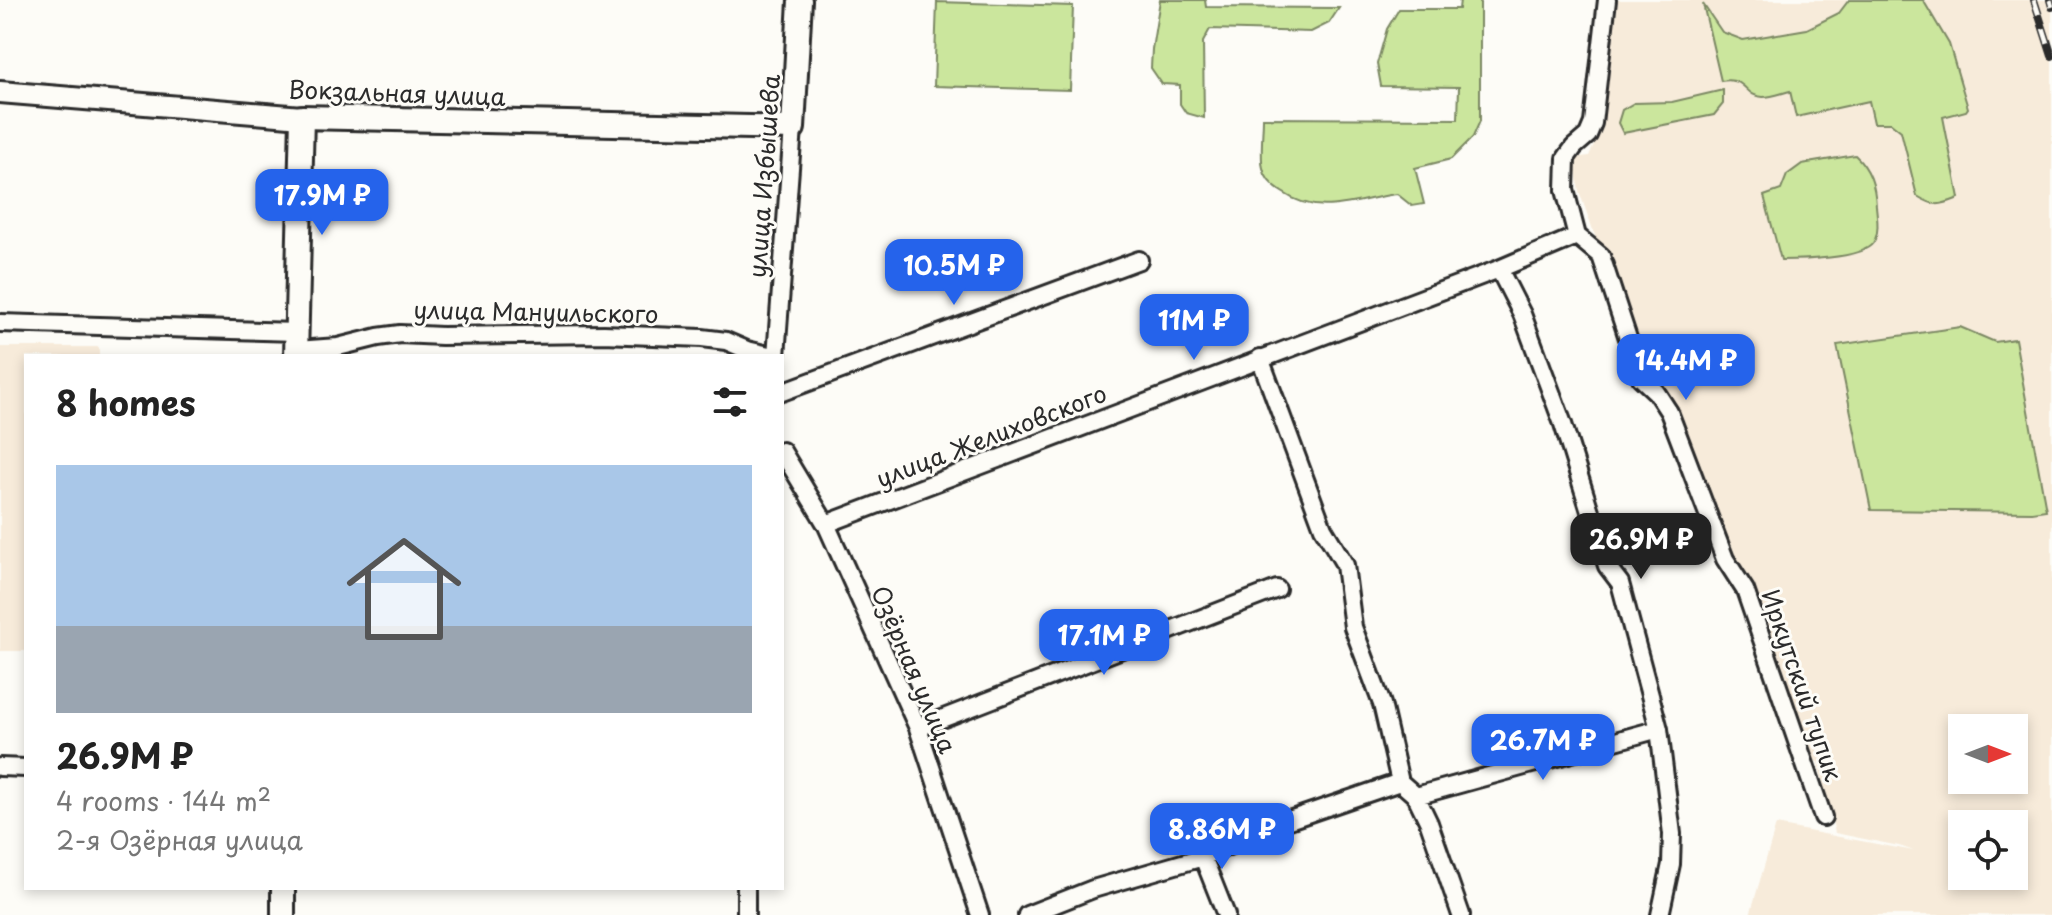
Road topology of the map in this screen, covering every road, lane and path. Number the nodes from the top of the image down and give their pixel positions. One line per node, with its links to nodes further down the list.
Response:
1 (800, 0): 5 (main road, улица Избышева)
2 (1607, 0): 6 (street, Иркутский тупик)
3 (0, 92): 4 (street, Вокзальная улица)
4 (302, 117): 5 (main road, Вокзальная улица); 10 (main road)
5 (793, 128): 12 (street, улица Избышева)
6 (1577, 236): 8 (street, улица Желиховского); 24 (street, Иркутский тупик)
7 (1139, 260): 14 (street)
8 (1499, 269): 13 (street, улица Желиховского); 19 (street)
9 (0, 323): 10 (street, улица Мануильского)
10 (297, 346): 11 (street, улица Мануильского)
11 (766, 354)
12 (775, 354)
13 (1260, 358): 16 (street, улица Желиховского); 22 (street)
14 (784, 391)
15 (784, 454): 16 (street, Озёрная улица)
16 (826, 524): 18 (street, Озёрная улица)
17 (1277, 589): 18 (street)
18 (918, 728): 30 (street, Озёрная улица)
19 (1659, 729): 23 (street); 34 (street)
20 (0, 767): 21 (street)
21 (24, 768)
22 (1400, 782): 23 (street); 25 (street)
23 (1416, 796): 33 (street)
24 (1823, 817)
25 (1203, 857): 31 (street); 32 (street)
26 (283, 890): 28 (main road)
27 (746, 890): 29 (street)
28 (283, 915)
29 (746, 915)
30 (980, 915)
31 (1027, 915)
32 (1226, 915)
33 (1461, 915)
34 (1660, 915)

